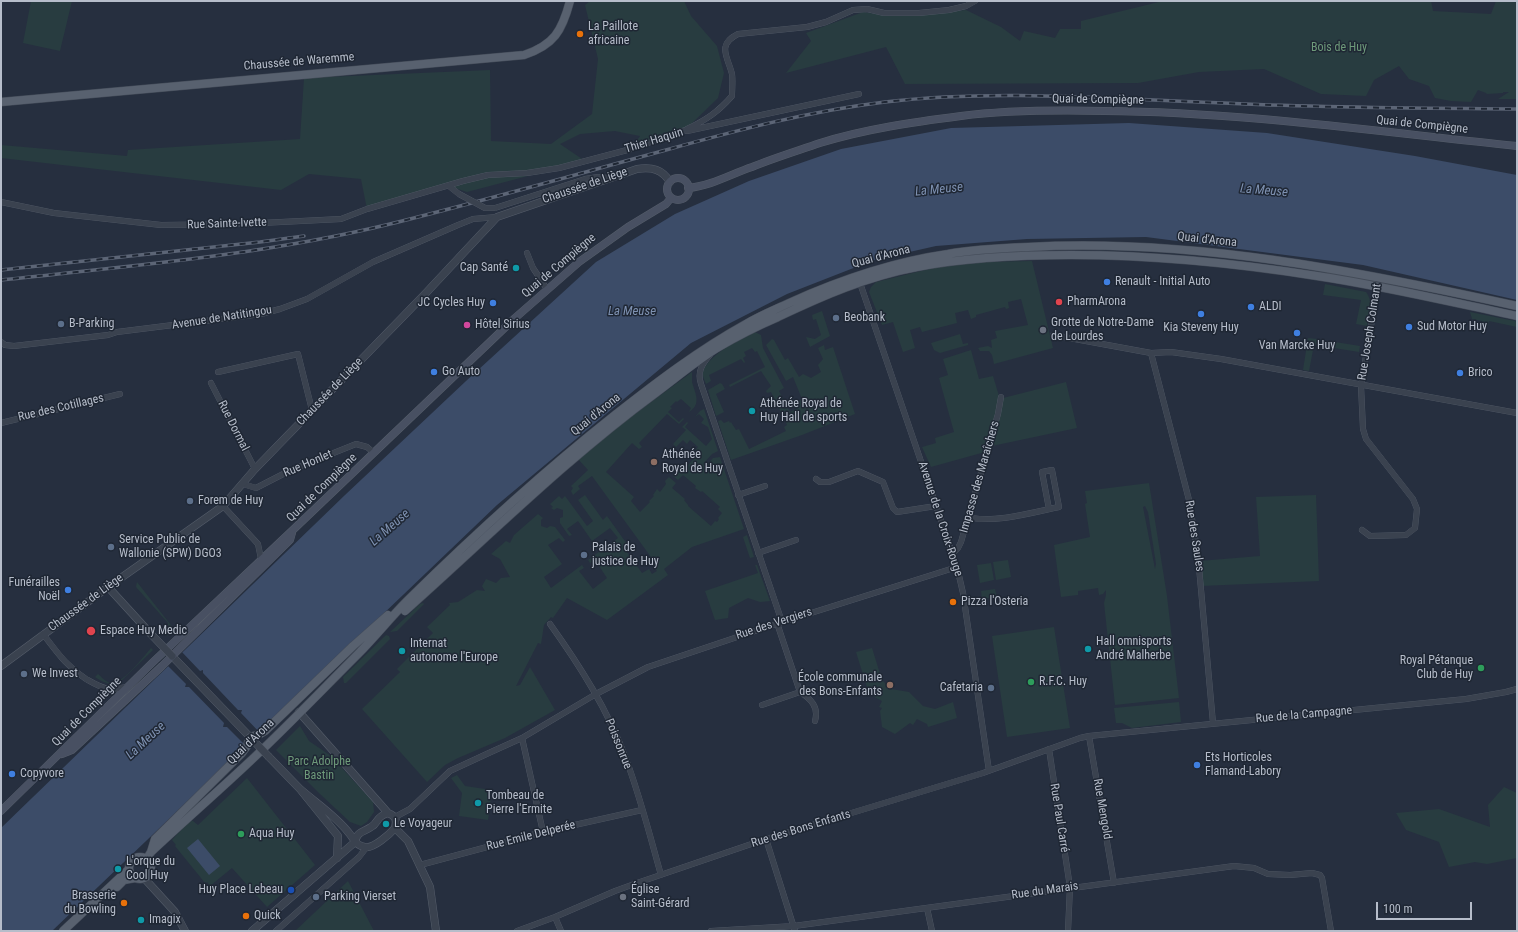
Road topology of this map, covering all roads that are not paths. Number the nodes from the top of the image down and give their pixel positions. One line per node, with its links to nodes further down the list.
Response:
1 (570, 1): 4 (main road, Chaussée de Waremme)
2 (974, 1): 5 (street)
3 (859, 94): 5 (street, Thier Haquin)
4 (1, 102)
5 (685, 130): 9 (street, Thier Haquin)
6 (1517, 146): 10 (main road, Quai de Compiègne)
7 (609, 178): 8 (street, Chaussée de Liège); 9 (street, bridge); 13 (street, Chaussée de Liège)
8 (670, 182): 10 (main road); 11 (main road)
9 (449, 186): 12 (street, Rue Sainte-Ivette)
10 (688, 188): 11 (main road)
11 (672, 198): 18 (main road, Quai de Compiègne)
12 (1, 202)
13 (497, 217): 22 (street, Avenue de Natitingou); 30 (street, Chaussée de Liège)
14 (527, 253): 18 (street)
15 (1379, 278): 16 (main road, Quai d'Arona); 17 (street, Rue Joseph Colmant); 19 (main road, Quai d'Arona)
16 (858, 279): 17 (main road, Quai d'Arona); 23 (main road, Quai d'Arona); 40 (street, Avenue de la Croix-Rouge); 51 (main road, Quai d'Arona)
17 (1377, 287): 20 (main road, Quai d'Arona); 27 (street, Rue Joseph Colmant)
18 (547, 289): 33 (main road, Quai de Compiègne)
19 (1517, 306)
20 (1517, 316)
21 (1052, 335): 24 (street)
22 (1, 342)
23 (713, 351): 38 (street); 55 (main road, Quai d'Arona)
24 (1151, 353): 27 (street); 65 (street, Rue des Saules)
25 (218, 372): 30 (street)
26 (211, 383): 34 (street, Rue Dormal)
27 (1361, 386): 31 (street); 43 (street)
28 (120, 394): 32 (street, Rue des Cotillages)
29 (1001, 397): 42 (street, Impasse des Maraîchers)
30 (312, 410): 34 (street, Chaussée de Liège)
31 (1517, 413)
32 (1, 423)
33 (374, 453): 36 (street, Rue Honlet); 44 (main road, Quai de Compiègne)
34 (256, 470): 36 (street, Chaussée de Liège)
35 (816, 479): 40 (street)
36 (242, 484): 39 (street, Chaussée de Liège)
37 (764, 486): 38 (street)
38 (738, 495): 46 (street)
39 (223, 506): 48 (street); 50 (street, Chaussée de Liège)
40 (936, 506): 47 (street, Avenue de la Croix-Rouge)
41 (1050, 509): 41 (street); 42 (street)
42 (969, 518): 47 (street, Impasse des Maraîchers)
43 (1362, 530)
44 (293, 531): 48 (main road, Quai de Compiègne); 56 (main road)
45 (796, 540): 46 (street)
46 (758, 553): 52 (street)
47 (953, 553): 49 (street, Avenue de la Croix-Rouge)
48 (261, 559): 58 (main road, Quai de Compiègne)
49 (957, 567): 52 (street, Rue des Vergiers); 71 (street, Avenue de la Croix-Rouge)
50 (108, 587): 54 (street, Chaussée de Liège); 56 (street, bridge)
51 (406, 603): 55 (main road, Quai d'Arona); 67 (main road)
52 (780, 622): 60 (street); 61 (street, Rue des Vergiers)
53 (550, 624): 61 (street, Poissonrue)
54 (43, 634): 57 (street, Chaussée de Liège); 58 (street)
55 (372, 640): 63 (main road, Quai d'Arona)
56 (172, 656): 67 (street); 70 (main road)
57 (1, 664)
58 (128, 686): 70 (main road, Quai de Compiègne)
59 (1517, 689): 65 (street, Rue de la Campagne)
60 (800, 692): 62 (street); 64 (street)
61 (596, 694): 68 (street, Rue des Vergiers); 74 (street, Poissonrue)
62 (762, 705)
63 (300, 712): 73 (street); 86 (main road, Quai d'Arona)
64 (815, 721)
65 (1213, 723): 66 (street, Rue de la Campagne)
66 (1089, 736): 69 (street, Rue des Bons Enfants); 94 (street, Rue Mengold)
67 (250, 737): 72 (street, bridge); 86 (main road)
68 (522, 738): 78 (street, Rue des Vergiers); 82 (street)
69 (1049, 749): 71 (street, Rue des Bons Enfants); 95 (street, Rue Paul Carré)
70 (60, 755): 75 (main road, Quai de Compiègne)
71 (989, 771): 83 (street, Rue des Bons Enfants)
72 (300, 789): 79 (street); 87 (street)
73 (374, 797): 76 (street); 77 (street)
74 (642, 810): 82 (street, Rue Emile Delperée); 91 (street, Poissonrue)
75 (1, 811)
76 (388, 813): 77 (street); 78 (street)
77 (379, 817): 81 (street)
78 (395, 817): 80 (street)
79 (341, 824): 81 (street); 84 (street)
80 (396, 828): 85 (street); 89 (street)
81 (360, 832): 84 (street)
82 (543, 832): 89 (street, Rue Emile Delperée)
83 (766, 839): 91 (street, Rue des Bons Enfants); 98 (street)
84 (355, 842): 85 (street); 87 (street)
85 (366, 848): 103 (street)
86 (151, 852): 88 (main road, Quai d'Arona)
87 (337, 858): 102 (street)
88 (146, 860): 90 (main road); 93 (main road)
89 (420, 865): 104 (street)
90 (129, 868): 92 (main road); 99 (main road)
91 (661, 875): 97 (street, Rue des Bons Enfants)
92 (135, 878): 93 (main road); 100 (main road)
93 (144, 878): 101 (street)
94 (1114, 883): 95 (street, Rue du Marais); 110 (street, Rue du Marais)
95 (1070, 887): 96 (street, Rue du Marais); 109 (street, Rue Paul Carré)
96 (927, 908): 98 (street, Rue du Marais); 108 (street)
97 (555, 917): 105 (street, Rue des Bons Enfants); 106 (street)
98 (794, 929): 107 (street, Rue du Marais)
99 (63, 931)
100 (71, 931)
101 (185, 931)
102 (252, 931)
103 (276, 931)
104 (436, 931)
105 (517, 931)
106 (561, 931)
107 (711, 931)
108 (932, 931)
109 (1068, 931)
110 (1331, 931)

